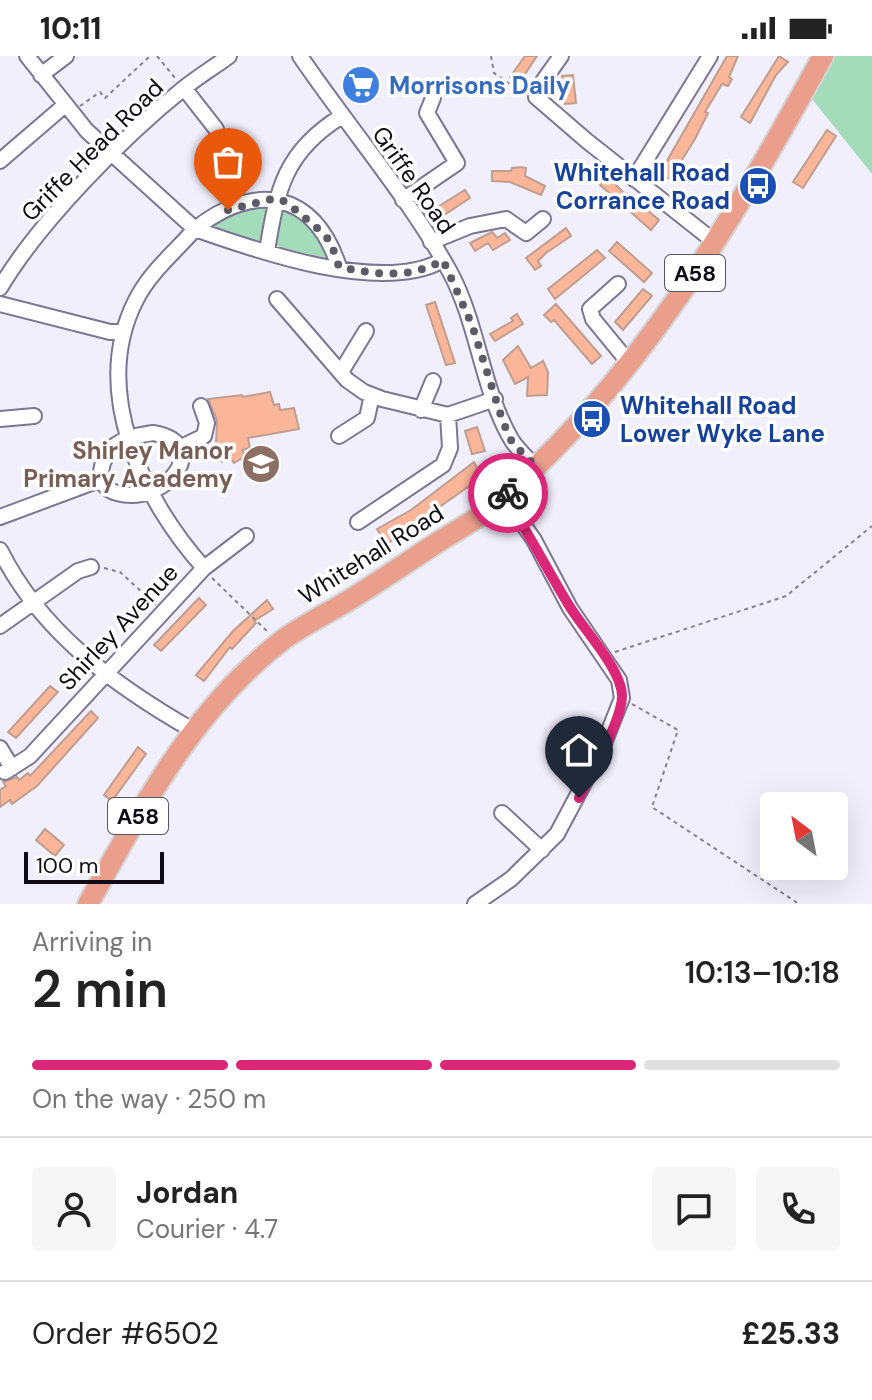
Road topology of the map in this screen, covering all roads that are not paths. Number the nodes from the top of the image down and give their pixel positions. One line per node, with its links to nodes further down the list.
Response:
1 (27, 56): 8 (street)
2 (66, 56): 8 (street)
3 (229, 56): 9 (street, Griffe Head Road)
4 (300, 56): 12 (street, Griffe Road)
5 (561, 56): 16 (street)
6 (710, 56): 16 (street)
7 (819, 58): 22 (highway, Whitehall Road / A58)
8 (41, 75): 11 (street)
9 (184, 88): 13 (street); 14 (street, Griffe Head Road)
10 (433, 98): 18 (street)
11 (68, 109): 14 (street); 15 (street)
12 (342, 116): 17 (street); 18 (street, Griffe Road)
13 (216, 129)
14 (113, 155): 20 (street); 27 (street, Griffe Head Road)
15 (0, 161)
16 (634, 179): 22 (street)
17 (276, 198): 20 (street); 23 (street); 25 (street)
18 (403, 200): 21 (street, Griffe Road)
19 (543, 219): 21 (street)
20 (195, 229): 23 (street); 31 (street)
21 (431, 242): 24 (street, Griffe Road)
22 (716, 243): 32 (highway, Whitehall Road / A58)
23 (267, 251): 25 (street)
24 (443, 260): 25 (street); 36 (street, Griffe Road)
25 (339, 267)
26 (618, 284): 32 (street)
27 (0, 288)
28 (277, 299): 33 (street)
29 (0, 304): 31 (street)
30 (366, 331): 33 (street)
31 (122, 332): 43 (street)
32 (630, 364): 45 (highway, Whitehall Road / A58)
33 (341, 372): 35 (street)
34 (433, 381): 38 (street)
35 (372, 395): 38 (street); 42 (street)
36 (495, 399): 39 (street); 45 (street, Griffe Road)
37 (201, 406): 44 (street)
38 (421, 410): 39 (street)
39 (448, 415): 50 (street)
40 (34, 416): 41 (street)
41 (0, 419)
42 (339, 436)
43 (131, 438): 44 (street); 46 (street); 47 (street)
44 (179, 448): 47 (street)
45 (535, 466): 48 (highway, Whitehall Road / A58)
46 (102, 479): 47 (street); 49 (street)
47 (151, 491): 54 (street)
48 (504, 497): 58 (highway, Whitehall Road / A58); 61 (street)
49 (0, 517)
50 (358, 522)
51 (246, 536): 54 (street, Shirley Avenue)
52 (0, 550): 55 (street)
53 (91, 567): 55 (street)
54 (204, 568): 57 (street, Shirley Avenue)
55 (32, 603): 56 (street); 57 (street)
56 (0, 626)
57 (105, 673): 58 (street); 59 (street, Shirley Avenue)
58 (194, 731): 62 (highway, Whitehall Road / A58)
59 (0, 748)
60 (502, 813): 61 (street)
61 (542, 850): 63 (street)
62 (88, 904)
63 (475, 904)

